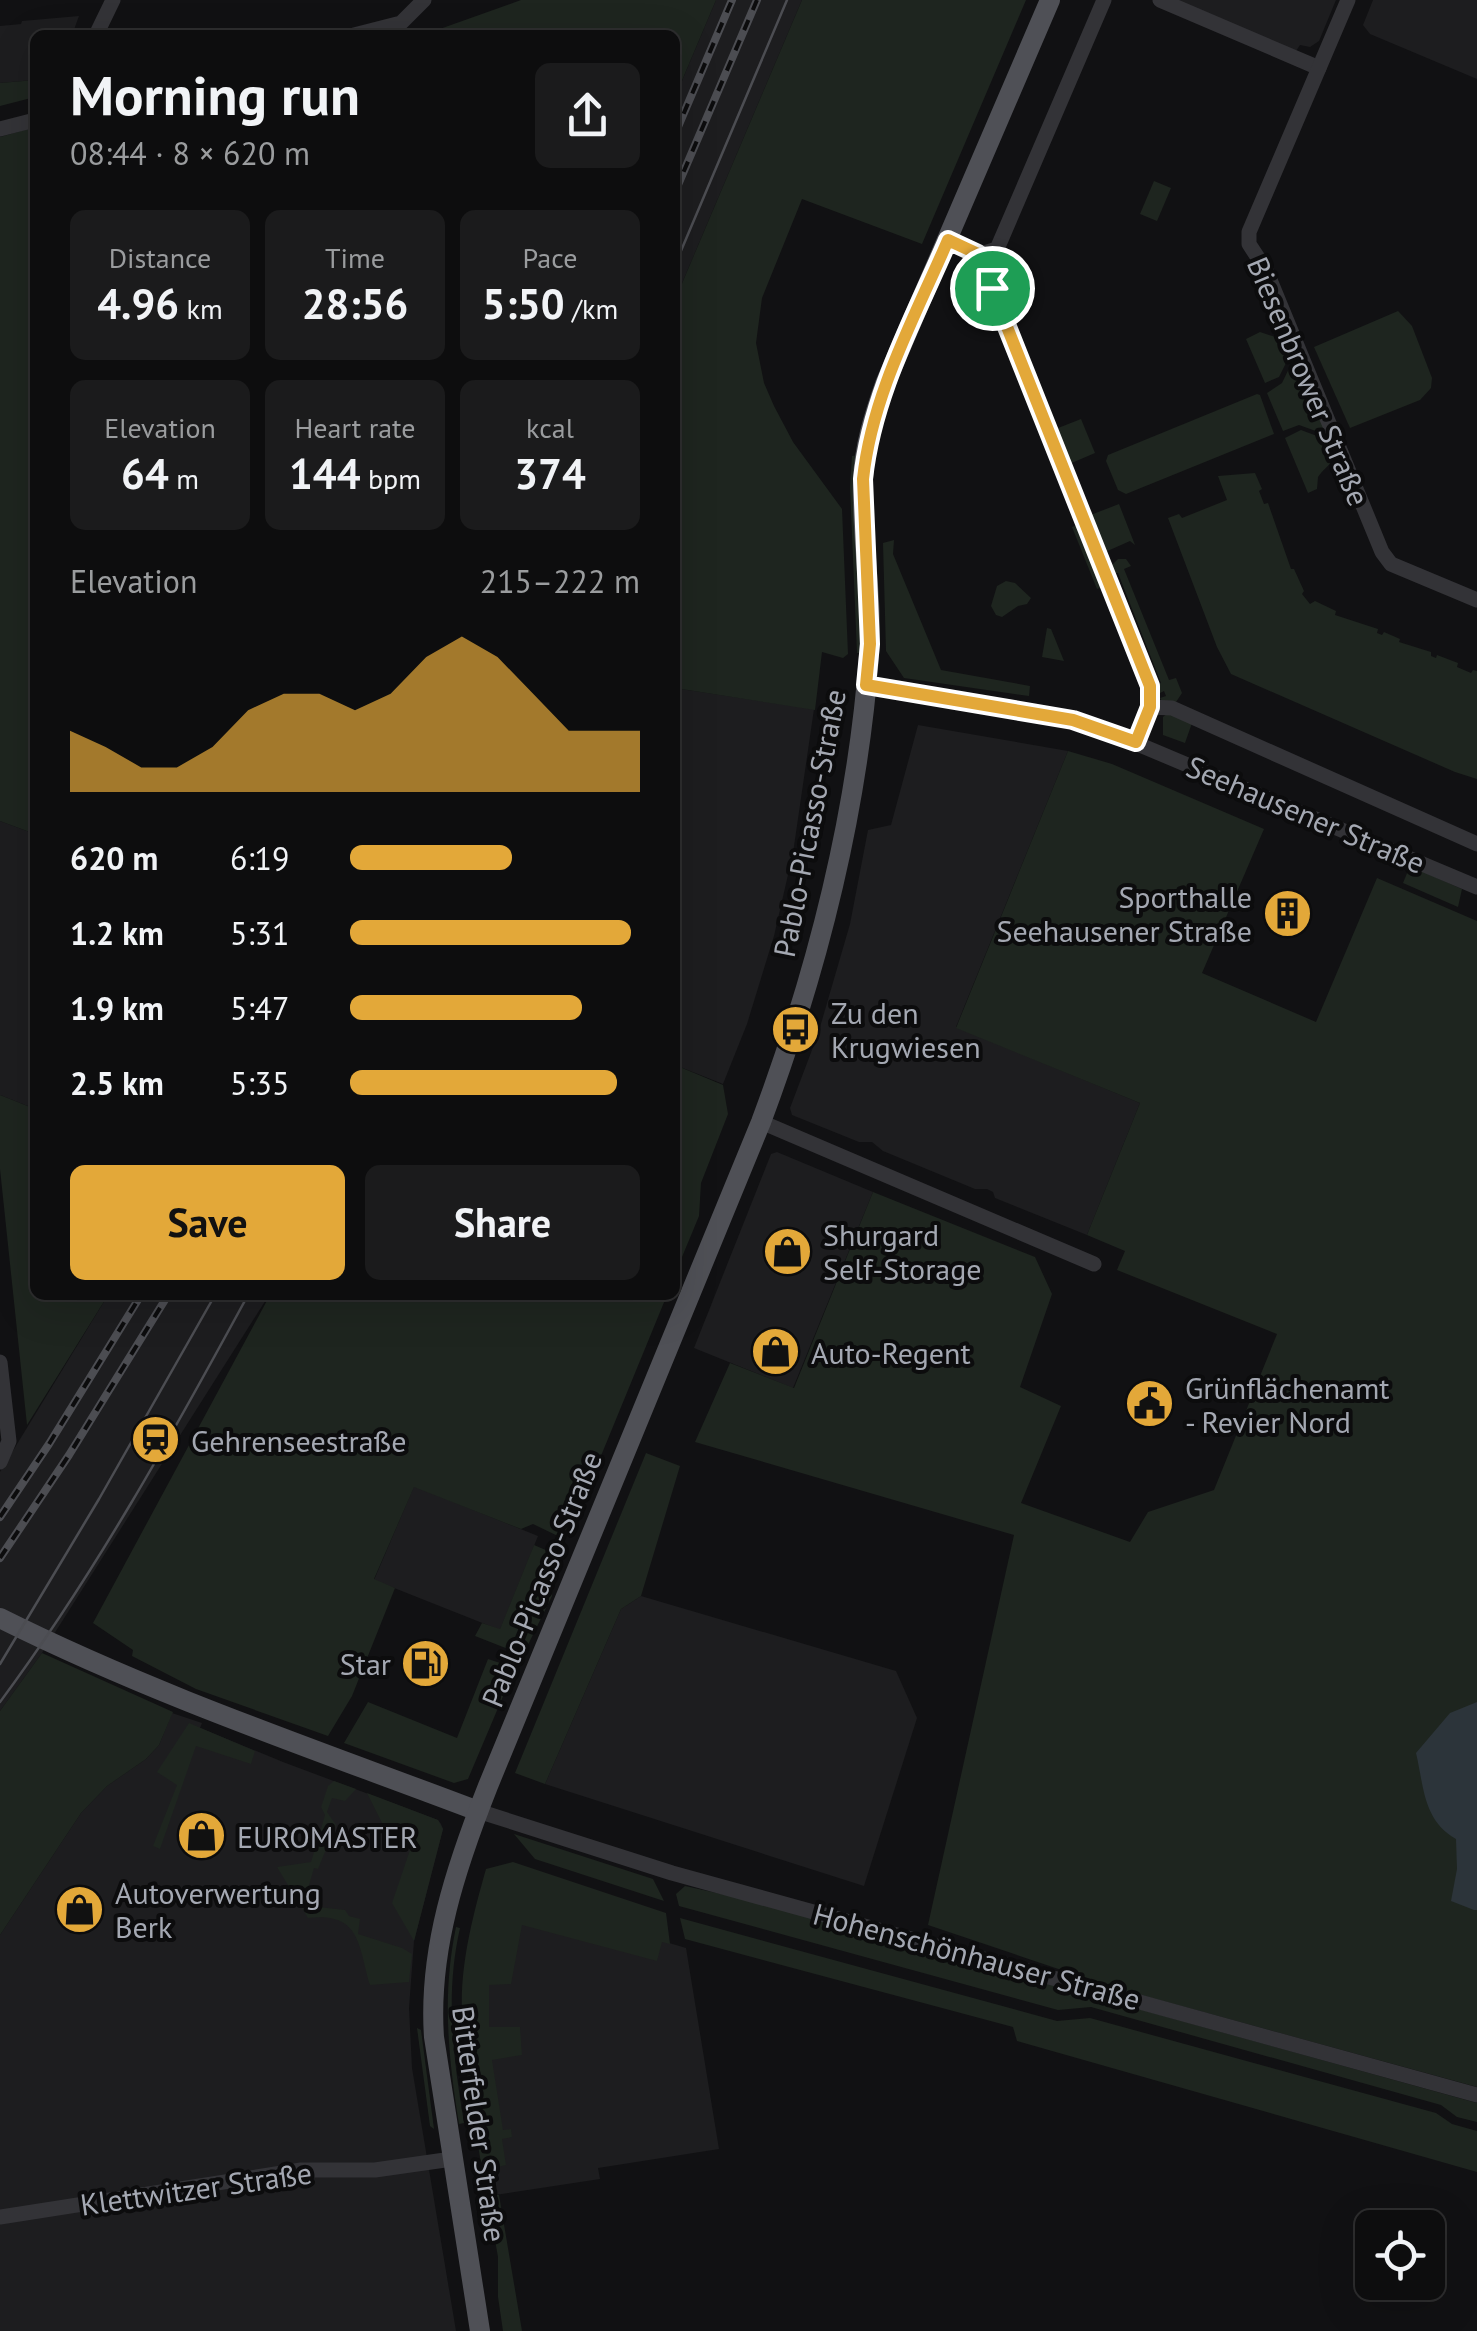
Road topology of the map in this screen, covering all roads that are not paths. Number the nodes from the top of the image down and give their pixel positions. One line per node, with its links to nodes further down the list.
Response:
1 (112, 0): 7 (street)
2 (424, 0): 8 (street)
3 (1050, 0): 12 (main road, Pablo-Picasso-Straße)
4 (1104, 0): 13 (street)
5 (1160, 0): 9 (street)
6 (1348, 0): 9 (street, Biesenbrower Straße)
7 (98, 30)
8 (374, 30)
9 (1319, 68): 14 (street, Biesenbrower Straße)
10 (30, 121): 11 (street)
11 (0, 130)
12 (948, 240): 13 (street); 15 (main road, Pablo-Picasso-Straße)
13 (978, 254): 16 (street)
14 (1477, 600)
15 (866, 685): 17 (street, Seehausener Straße); 20 (main road, Pablo-Picasso-Straße)
16 (1150, 707): 17 (street); 18 (street, Seehausener Straße)
17 (1136, 742): 19 (street, Seehausener Straße)
18 (1477, 844)
19 (1477, 887)
20 (762, 1122): 21 (street); 25 (main road, Pablo-Picasso-Straße)
21 (1094, 1264)
22 (0, 1362): 23 (street)
23 (0, 1462)
24 (0, 1618): 25 (main road)
25 (478, 1811): 26 (street, Hohenschönhauser Straße); 27 (main road, Bitterfelder Straße)
26 (1477, 2095)
27 (452, 2159): 28 (street, Klettwitzer Straße); 29 (main road, Bitterfelder Straße)
28 (0, 2217)
29 (480, 2331)

